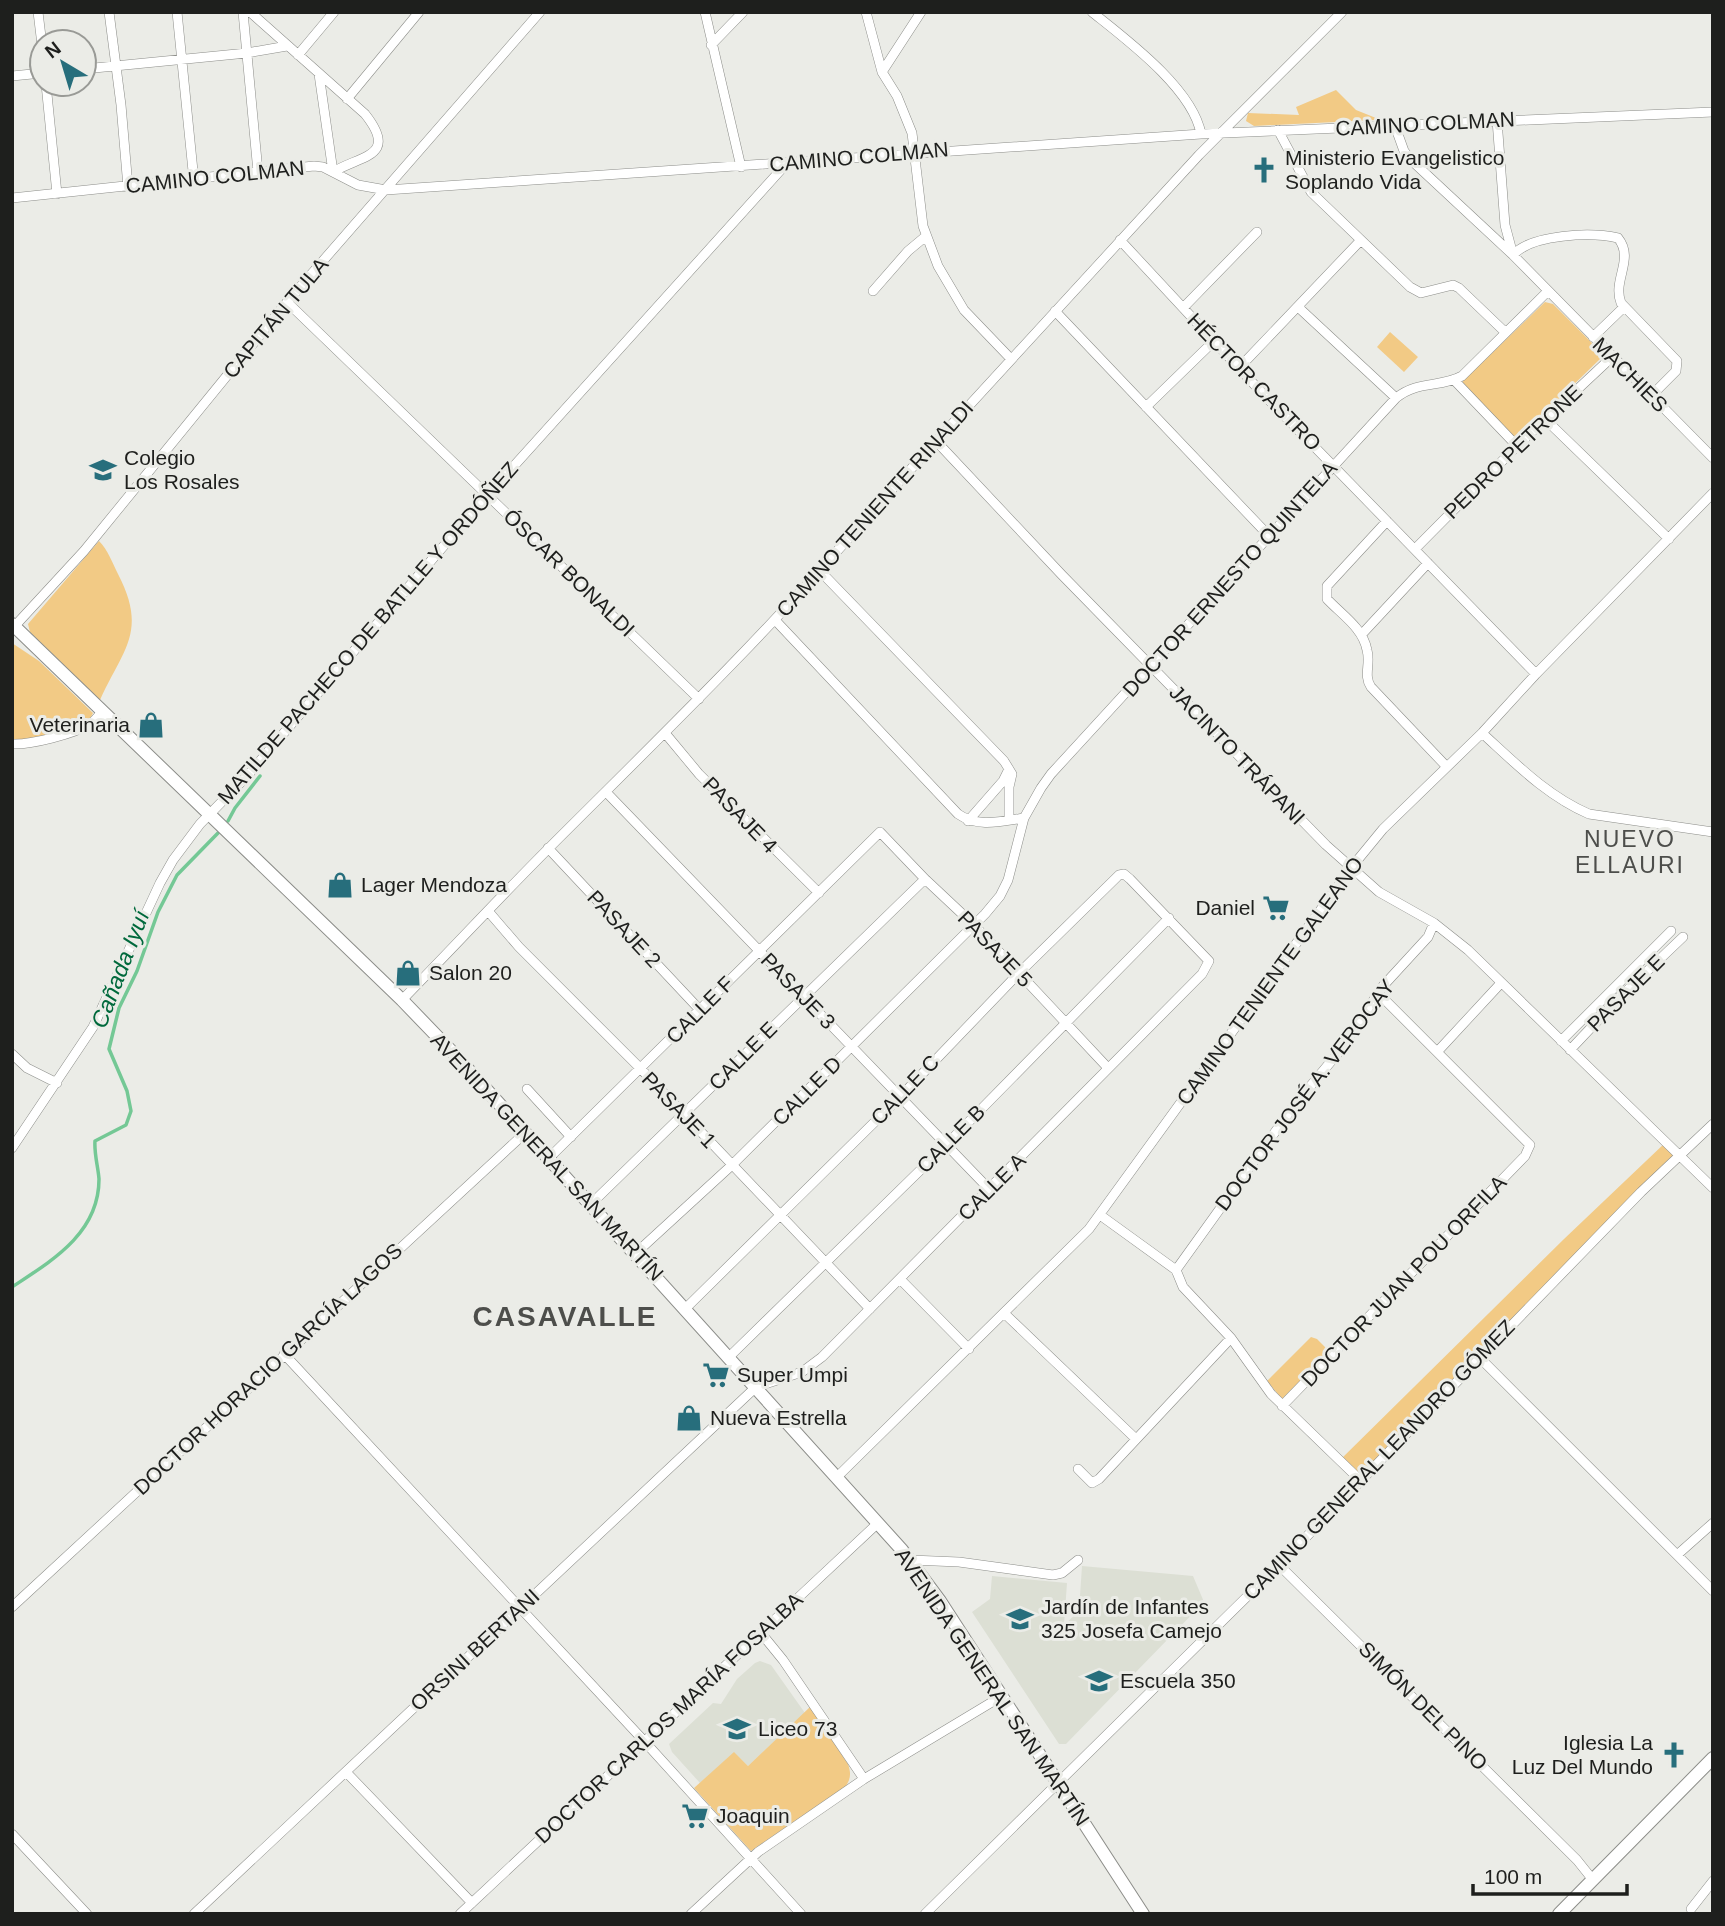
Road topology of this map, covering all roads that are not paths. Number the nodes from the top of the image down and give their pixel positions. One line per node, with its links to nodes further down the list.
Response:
1 (109, 12): 19 (street)
2 (177, 12): 18 (street)
3 (243, 12): 16 (street)
4 (250, 12): 15 (street)
5 (334, 12): 17 (street)
6 (419, 12): 24 (street)
7 (540, 12): 38 (street, CAPITÁN TULA)
8 (705, 12): 14 (street)
9 (743, 12): 14 (street)
10 (866, 12): 21 (street)
11 (921, 12): 21 (street)
12 (1092, 12): 30 (street)
13 (1342, 12): 29 (street, CAMINO TENIENTE RINALDI)
14 (711, 45): 33 (street)
15 (287, 46): 16 (street); 17 (street)
16 (247, 52): 18 (street); 34 (street)
17 (298, 55): 22 (street)
18 (183, 59): 19 (street); 36 (street)
19 (116, 66): 20 (street); 37 (street)
20 (98, 68)
21 (882, 72): 31 (street)
22 (319, 74): 24 (street); 35 (street)
23 (48, 98): 39 (street)
24 (347, 99): 35 (street)
25 (1713, 111): 26 (street, CAMINO COLMAN)
26 (1497, 120): 27 (street, CAMINO COLMAN); 45 (street)
27 (1395, 126): 28 (street, CAMINO COLMAN); 45 (street, MACHIES)
28 (1278, 130): 29 (street, CAMINO COLMAN); 44 (street)
29 (1221, 133): 30 (street, CAMINO COLMAN); 43 (street, CAMINO TENIENTE RINALDI)
30 (1201, 134): 31 (street, CAMINO COLMAN)
31 (915, 152): 32 (street, CAMINO COLMAN); 42 (street)
32 (787, 163): 33 (street, CAMINO COLMAN); 69 (street, MATILDE PACHECO DE BATLLE Y ORDÓÑEZ)
33 (741, 167): 38 (street, CAMINO COLMAN)
34 (258, 172): 35 (street, CAMINO COLMAN); 36 (street, CAMINO COLMAN)
35 (333, 172): 38 (street, CAMINO COLMAN)
36 (194, 181): 37 (street, CAMINO COLMAN)
37 (128, 187): 39 (street, CAMINO COLMAN)
38 (386, 190): 48 (street, CAPITÁN TULA)
39 (57, 194): 40 (street, CAMINO COLMAN)
40 (12, 198)
41 (1257, 232): 51 (street)
42 (926, 236): 46 (street); 57 (street)
43 (1120, 240): 51 (street, HÉCTOR CASTRO); 52 (street, CAMINO TENIENTE RINALDI)
44 (1361, 240): 49 (street); 53 (street)
45 (1513, 256): 47 (street, MACHIES); 50 (street)
46 (873, 291)
47 (1548, 291): 53 (street); 54 (street, MACHIES)
48 (286, 302): 69 (street, ÓSCAR BONALDI); 77 (street, CAPITÁN TULA)
49 (1298, 307): 58 (street); 61 (street)
50 (1624, 307): 54 (street); 60 (street)
51 (1183, 308): 55 (street, HÉCTOR CASTRO)
52 (1055, 311): 57 (street, CAMINO TENIENTE RINALDI); 62 (street)
53 (1505, 332): 59 (street)
54 (1593, 337): 56 (street, MACHIES)
55 (1214, 341): 58 (street, HÉCTOR CASTRO); 62 (street)
56 (1612, 357): 60 (street, MACHIES); 63 (street, PEDRO PETRONE)
57 (1011, 359): 64 (street, CAMINO TENIENTE RINALDI)
58 (1239, 368): 67 (street, HÉCTOR CASTRO)
59 (1454, 380): 61 (street, DOCTOR ERNESTO QUINTELA); 65 (street)
60 (1651, 396): 66 (street, MACHIES)
61 (1396, 398): 67 (street, DOCTOR ERNESTO QUINTELA)
62 (1146, 407): 71 (street)
63 (1545, 419): 65 (street, PEDRO PETRONE); 72 (street)
64 (936, 441): 75 (street, CAMINO TENIENTE RINALDI); 79 (street, JACINTO TRÁPANI)
65 (1517, 446): 73 (street, PEDRO PETRONE)
66 (1713, 458)
67 (1334, 465): 70 (street, HÉCTOR CASTRO); 71 (street, DOCTOR ERNESTO QUINTELA)
68 (1713, 493): 72 (street, CAMINO TENIENTE GALEANO)
69 (488, 495): 81 (street, ÓSCAR BONALDI); 89 (street, MATILDE PACHECO DE BATLLE Y ORDÓÑEZ)
70 (1387, 521): 73 (street, HÉCTOR CASTRO); 78 (street)
71 (1270, 537): 79 (street, DOCTOR ERNESTO QUINTELA)
72 (1669, 539): 80 (street, CAMINO TENIENTE GALEANO)
73 (1415, 549): 74 (street, HÉCTOR CASTRO)
74 (1428, 563): 78 (street); 80 (street, HÉCTOR CASTRO)
75 (820, 570): 76 (street, CAMINO TENIENTE RINALDI); 87 (street)
76 (775, 620): 81 (street, CAMINO TENIENTE RINALDI); 92 (street)
77 (13, 626): 82 (main road, AVENIDA GENERAL SAN MARTÍN)
78 (1362, 634): 86 (street)
79 (1150, 666): 90 (street, DOCTOR ERNESTO QUINTELA); 96 (street, JACINTO TRÁPANI)
80 (1536, 674): 84 (street, CAMINO TENIENTE GALEANO)
81 (699, 699): 83 (street, CAMINO TENIENTE RINALDI)
82 (102, 712): 85 (street); 89 (main road, AVENIDA GENERAL SAN MARTÍN)
83 (665, 733): 88 (street, CAMINO TENIENTE RINALDI); 98 (street, PASAJE 4)
84 (1482, 733): 86 (street, CAMINO TENIENTE GALEANO); 94 (street)
85 (12, 744)
86 (1446, 766): 96 (street, CAMINO TENIENTE GALEANO)
87 (1009, 769): 91 (street); 92 (street)
88 (606, 792): 95 (street, CAMINO TENIENTE RINALDI); 105 (street, PASAJE 3)
89 (209, 814): 114 (main road, AVENIDA GENERAL SAN MARTÍN); 124 (street, MATILDE PACHECO DE BATLLE Y ORDÓÑEZ)
90 (1024, 818): 91 (street); 102 (street, DOCTOR ERNESTO QUINTELA)
91 (1009, 820): 92 (street)
92 (968, 821)
93 (880, 832): 97 (street, PASAJE 5); 98 (street, CALLE F)
94 (1713, 832)
95 (548, 849): 99 (street, CAMINO TENIENTE RINALDI); 115 (street, PASAJE 2)
96 (1351, 868): 101 (street, JACINTO TRÁPANI); 139 (street, CAMINO TENIENTE GALEANO)
97 (925, 879): 102 (street, PASAJE 5); 112 (street, CALLE E)
98 (819, 893): 105 (street, CALLE F)
99 (488, 911): 114 (street, CAMINO TENIENTE RINALDI); 122 (street, PASAJE 1)
100 (1169, 918): 108 (street, CALLE C); 116 (street, CALLE B); 123 (street, CALLE A)
101 (1434, 923): 109 (street, JACINTO TRÁPANI); 110 (street, DOCTOR JOSÉ A. VEROCAY)
102 (974, 925): 108 (street, PASAJE 5); 118 (street, CALLE D)
103 (1671, 931): 106 (street, PASAJE E)
104 (1683, 937): 107 (street, PASAJE E)
105 (760, 951): 112 (street, PASAJE 3); 115 (street, CALLE F)
106 (1648, 953): 107 (street); 111 (street, PASAJE E)
107 (1654, 964): 113 (street, PASAJE E)
108 (1018, 974): 116 (street, PASAJE 5); 126 (street, CALLE C)
109 (1501, 983): 117 (street, JACINTO TRÁPANI); 120 (street)
110 (1378, 993): 120 (street); 143 (street, DOCTOR JOSÉ A. VEROCAY)
111 (1609, 995): 113 (street); 117 (street, PASAJE E)
112 (803, 996): 118 (street, PASAJE 3); 127 (street, CALLE E)
113 (1619, 998): 119 (street, PASAJE E)
114 (402, 1000): 129 (main road, AVENIDA GENERAL SAN MARTÍN)
115 (700, 1010): 122 (street, CALLE F)
116 (1066, 1023): 123 (street, PASAJE 5); 131 (street, CALLE B)
117 (1561, 1041): 119 (street, JACINTO TRÁPANI)
118 (852, 1046): 126 (street, PASAJE 3); 135 (street, CALLE D)
119 (1570, 1050): 133 (street, JACINTO TRÁPANI)
120 (1438, 1051): 154 (street, DOCTOR JUAN POU ORFILA)
121 (12, 1054): 124 (street)
122 (640, 1068): 127 (street, PASAJE 1); 130 (street, CALLE F)
123 (1108, 1068): 137 (street, CALLE A)
124 (57, 1083): 132 (street, MATILDE PACHECO DE BATLLE Y ORDÓÑEZ)
125 (527, 1089): 130 (street)
126 (900, 1097): 131 (street, PASAJE 3); 140 (street, CALLE C)
127 (685, 1115): 135 (street, PASAJE 1); 138 (street, CALLE E)
128 (1713, 1124): 133 (street, CAMINO GENERAL LEANDRO GÓMEZ)
129 (525, 1133): 134 (main road, AVENIDA GENERAL SAN MARTÍN); 150 (street, DOCTOR HORACIO GARCÍA LAGOS)
130 (571, 1137): 134 (street, CALLE F)
131 (946, 1144): 137 (street, PASAJE 3); 142 (street, CALLE B)
132 (12, 1148)
133 (1680, 1155): 136 (street, JACINTO TRÁPANI); 152 (street, CAMINO GENERAL LEANDRO GÓMEZ)
134 (549, 1158): 138 (main road, AVENIDA GENERAL SAN MARTÍN)
135 (732, 1165): 140 (street, PASAJE 1); 141 (street, CALLE D)
136 (1713, 1188)
137 (990, 1189): 144 (street, CALLE A)
138 (592, 1204): 141 (main road, AVENIDA GENERAL SAN MARTÍN)
139 (1100, 1215): 143 (street); 147 (street, CAMINO TENIENTE GALEANO)
140 (780, 1216): 142 (street, PASAJE 1); 145 (street, CALLE C)
141 (636, 1253): 145 (main road, AVENIDA GENERAL SAN MARTÍN)
142 (825, 1264): 146 (street, PASAJE 1); 151 (street, CALLE B)
143 (1177, 1270): 148 (street)
144 (900, 1279): 146 (street, CALLE A); 149 (street)
145 (686, 1308): 151 (main road, AVENIDA GENERAL SAN MARTÍN)
146 (870, 1310): 153 (street, CALLE A)
147 (1004, 1314): 149 (street, CAMINO TENIENTE GALEANO); 155 (street)
148 (1231, 1338): 154 (street); 155 (street)
149 (969, 1349): 157 (street, CAMINO TENIENTE GALEANO)
150 (284, 1354): 166 (street, DOCTOR HORACIO GARCÍA LAGOS); 167 (street)
151 (729, 1357): 153 (main road, AVENIDA GENERAL SAN MARTÍN)
152 (1480, 1358): 158 (street, CAMINO GENERAL LEANDRO GÓMEZ); 161 (street)
153 (756, 1387): 157 (main road, AVENIDA GENERAL SAN MARTÍN); 167 (street, ORSINI BERTANI)
154 (1282, 1406): 158 (street)
155 (1136, 1439): 156 (street)
156 (1078, 1469)
157 (837, 1477): 160 (main road, AVENIDA GENERAL SAN MARTÍN)
158 (1360, 1480): 164 (street, CAMINO GENERAL LEANDRO GÓMEZ)
159 (1713, 1522): 161 (street)
160 (878, 1523): 162 (main road, AVENIDA GENERAL SAN MARTÍN); 168 (street, DOCTOR CARLOS MARÍA FOSALBA)
161 (1677, 1555): 165 (street)
162 (911, 1560): 163 (street); 169 (main road, AVENIDA GENERAL SAN MARTÍN)
163 (1078, 1560)
164 (1279, 1565): 174 (street, CAMINO GENERAL LEANDRO GÓMEZ); 177 (street, SIMÓN DEL PINO)
165 (1713, 1591)
166 (12, 1607)
167 (519, 1608): 170 (street); 172 (street, ORSINI BERTANI)
168 (761, 1633): 170 (street, DOCTOR CARLOS MARÍA FOSALBA); 173 (street)
169 (1002, 1696): 173 (street); 174 (main road, AVENIDA GENERAL SAN MARTÍN)
170 (645, 1742): 176 (street); 179 (street, DOCTOR CARLOS MARÍA FOSALBA)
171 (1711, 1763): 177 (main road)
172 (346, 1772): 179 (street); 182 (street, ORSINI BERTANI)
173 (864, 1779): 176 (street)
174 (1058, 1783): 186 (street, CAMINO GENERAL LEANDRO GÓMEZ); 187 (main road, AVENIDA GENERAL SAN MARTÍN)
175 (12, 1833): 181 (street)
176 (750, 1859): 184 (street); 185 (street)
177 (1593, 1880): 188 (main road)
178 (1713, 1881): 180 (street)
179 (472, 1903): 183 (street, DOCTOR CARLOS MARÍA FOSALBA)
180 (1690, 1909)
181 (85, 1913)
182 (194, 1914)
183 (460, 1914)
184 (691, 1914)
185 (802, 1914)
186 (925, 1914)
187 (1143, 1914)
188 (1559, 1914)

